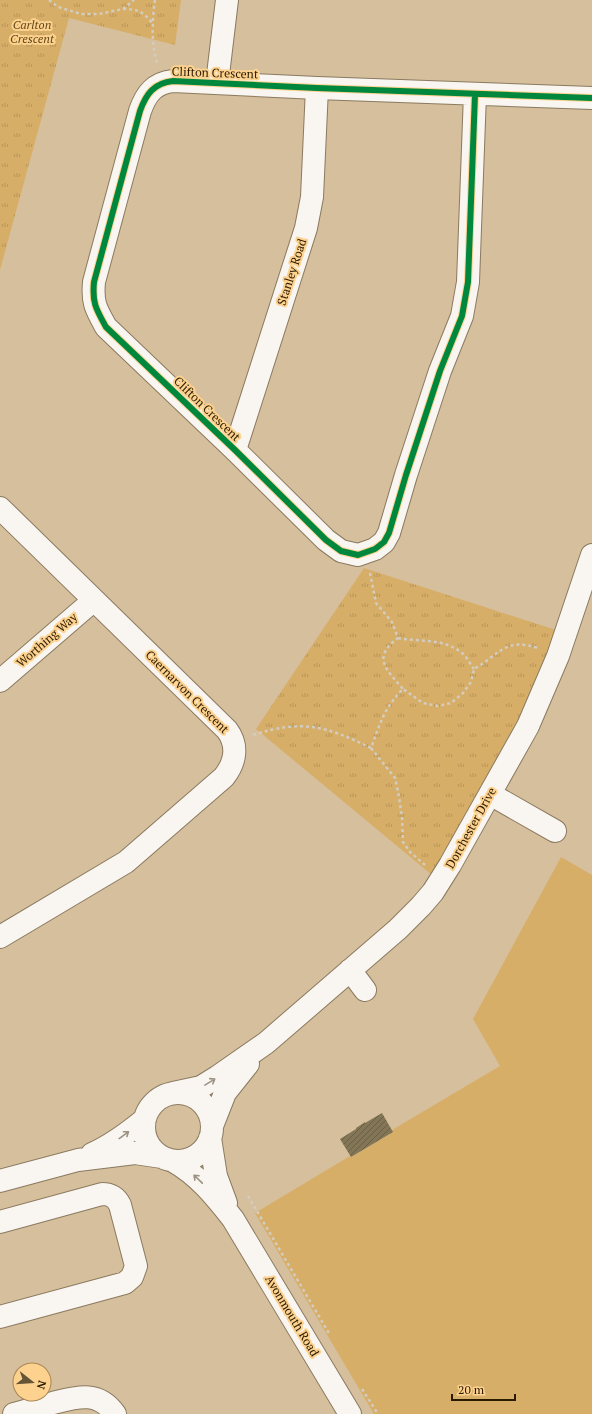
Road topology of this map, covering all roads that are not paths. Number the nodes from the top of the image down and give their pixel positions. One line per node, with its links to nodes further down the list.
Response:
1 (227, 0): 2 (street)
2 (216, 83): 3 (street, Clifton Crescent); 6 (street, Clifton Crescent)
3 (317, 88): 4 (street, Clifton Crescent); 6 (street, Stanley Road)
4 (475, 94): 5 (street, Clifton Crescent); 6 (street, Clifton Crescent)
5 (592, 98)
6 (235, 450)
7 (0, 508): 9 (street, Caernarvon Crescent)
8 (592, 555): 11 (street, Dorchester Drive)
9 (94, 600): 10 (street, Worthing Way); 13 (street, Caernarvon Crescent)
10 (0, 680)
11 (490, 794): 12 (street); 14 (street, Dorchester Drive)
12 (555, 830)
13 (0, 937)
14 (350, 970): 15 (street); 16 (street, Dorchester Drive)
15 (365, 990)
16 (266, 1043): 17 (street, Dorchester Drive, one-way to 16); 19 (street, Dorchester Drive)
17 (173, 1093): 18 (street); 19 (street)
18 (145, 1119): 20 (street); 21 (street, one-way to 18)
19 (211, 1132): 20 (street); 23 (street, Avonmouth Road)
20 (168, 1159): 21 (street); 23 (street, Avonmouth Road, one-way to 20)
21 (78, 1160): 22 (street)
22 (0, 1182)
23 (233, 1218): 28 (street, Avonmouth Road)
24 (0, 1222): 25 (street)
25 (0, 1317)
26 (14, 1414): 27 (street)
27 (115, 1414)
28 (350, 1414)

